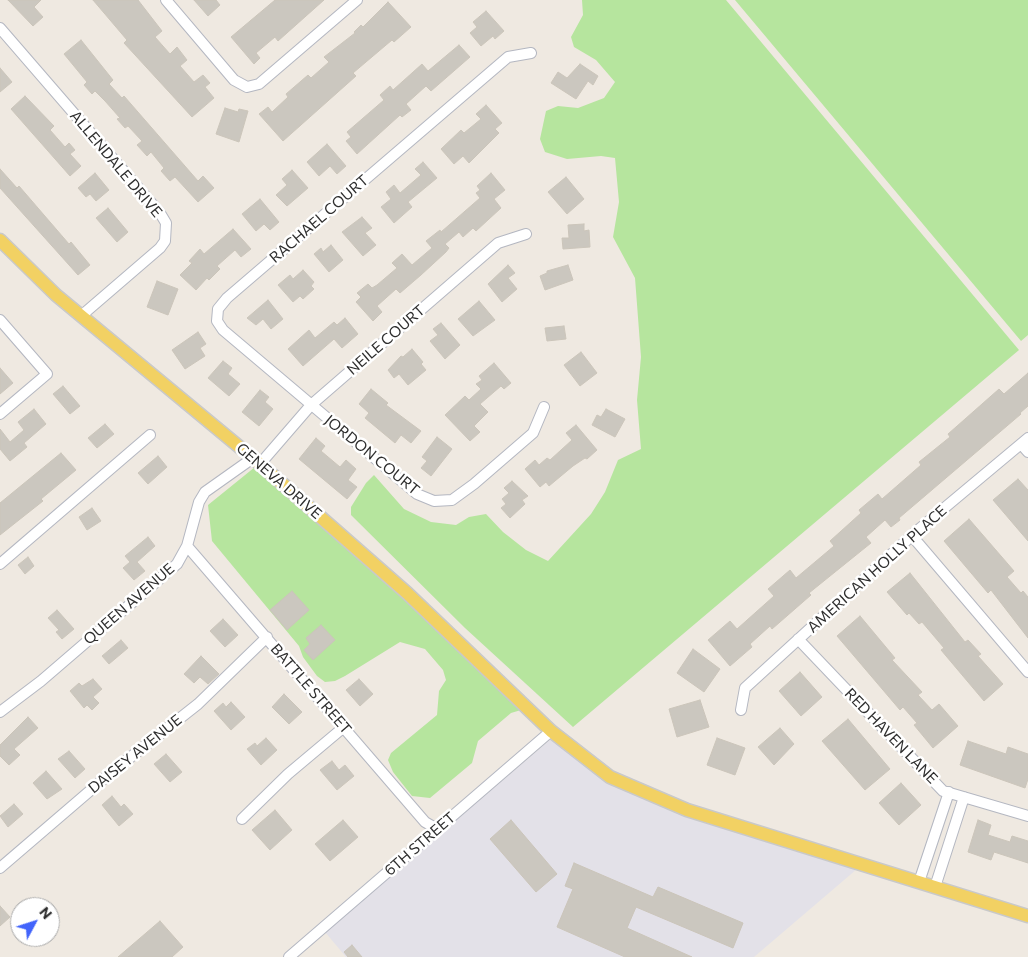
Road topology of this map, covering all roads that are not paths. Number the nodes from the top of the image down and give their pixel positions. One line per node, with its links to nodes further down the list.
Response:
1 (166, 0): 2 (street)
2 (357, 0)
3 (0, 28): 7 (street, ALLENDALE DRIVE)
4 (531, 53): 9 (street, RACHAEL COURT)
5 (526, 234): 9 (street, NEILE COURT)
6 (0, 240): 7 (main road, GENEVA DRIVE)
7 (81, 316): 14 (main road, GENEVA DRIVE)
8 (0, 320): 11 (street)
9 (311, 404): 10 (street, JORDON COURT); 14 (street, NEILE COURT)
10 (544, 407)
11 (0, 414)
12 (150, 435): 17 (street)
13 (1026, 444): 15 (street, AMERICAN HOLLY PLACE)
14 (257, 461): 16 (street, QUEEN AVENUE); 24 (main road, GENEVA DRIVE)
15 (912, 536): 19 (street, AMERICAN HOLLY PLACE); 20 (street)
16 (187, 546): 18 (street, BATTLE STREET); 22 (street, QUEEN AVENUE)
17 (0, 564)
18 (267, 637): 23 (street, BATTLE STREET); 32 (street, DAISEY AVENUE)
19 (798, 639): 21 (street, AMERICAN HOLLY PLACE); 25 (street, RED HAVEN LANE)
20 (1028, 672)
21 (741, 710)
22 (0, 712)
23 (344, 727): 28 (street); 29 (street, BATTLE STREET)
24 (551, 731): 29 (street, 6TH STREET); 33 (main road, GENEVA DRIVE)
25 (949, 792): 26 (street, RED HAVEN LANE); 30 (street)
26 (964, 797): 27 (street, RED HAVEN LANE); 31 (street)
27 (1028, 816)
28 (242, 819)
29 (437, 829): 36 (street, 6TH STREET)
30 (935, 836): 31 (street); 33 (street)
31 (949, 842): 34 (street)
32 (0, 868)
33 (919, 882): 34 (main road, GENEVA DRIVE)
34 (935, 887): 35 (main road, GENEVA DRIVE)
35 (1028, 916)
36 (288, 957)

